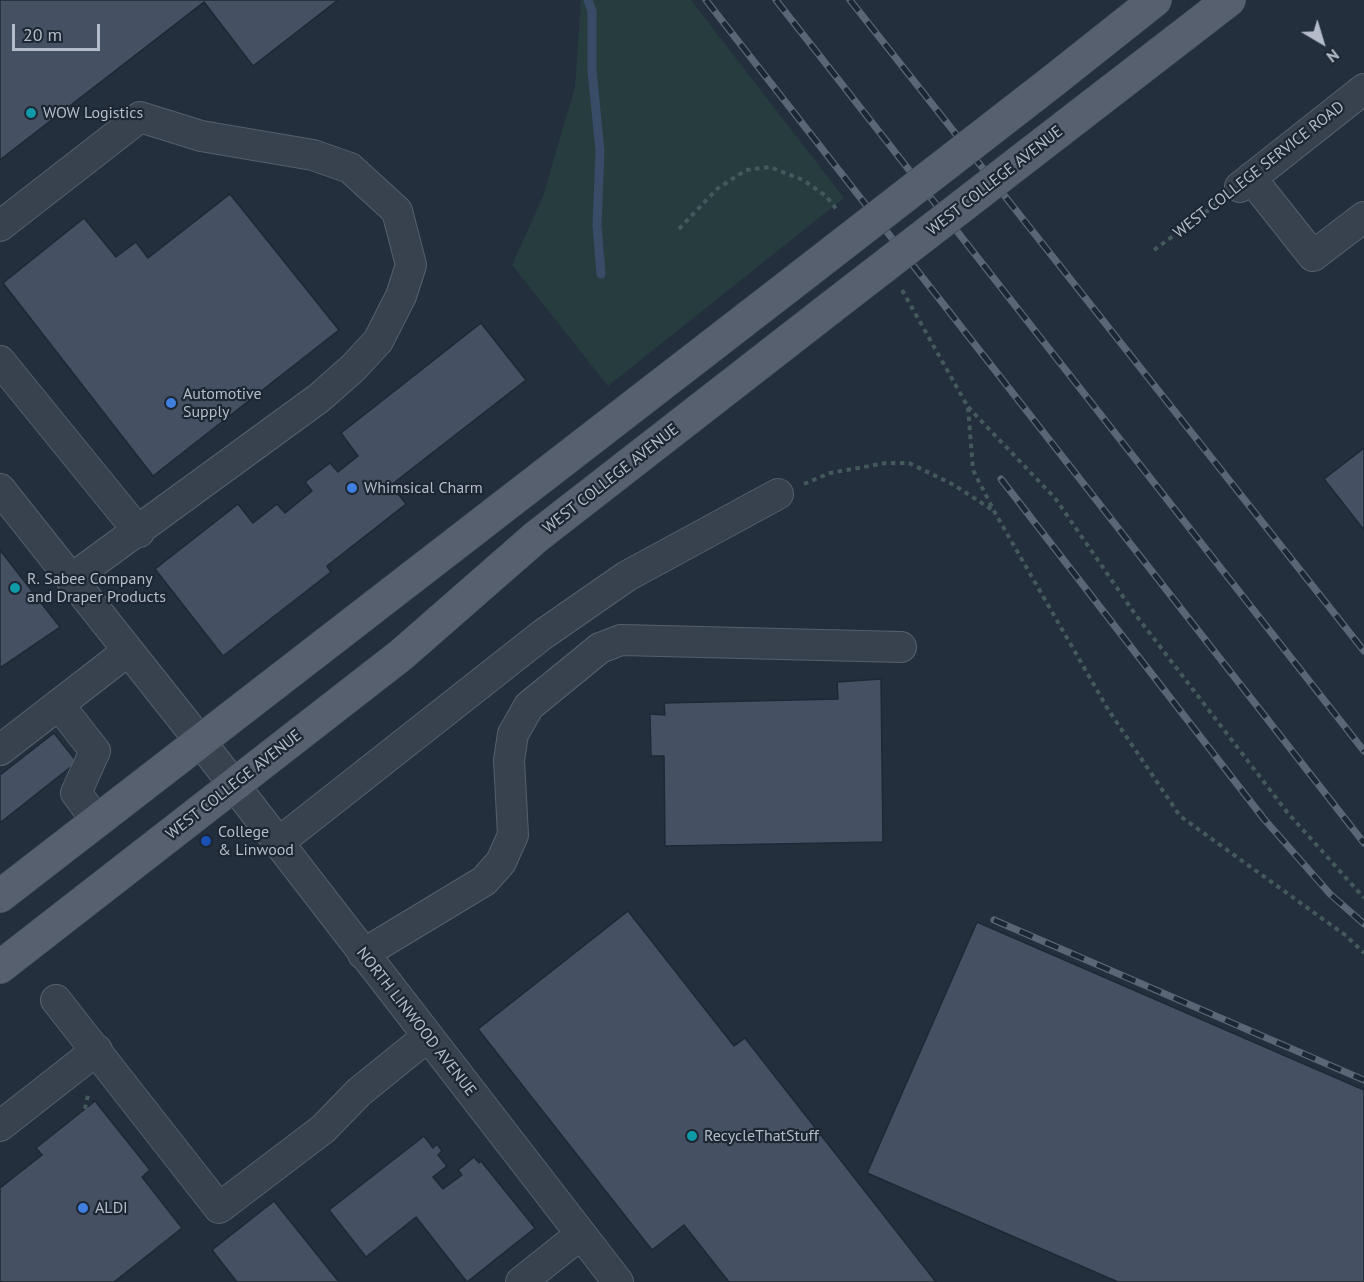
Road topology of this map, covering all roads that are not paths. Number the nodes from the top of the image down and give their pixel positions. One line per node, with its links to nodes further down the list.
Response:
1 (1155, 0): 15 (main road, WEST COLLEGE AVENUE, bridge)
2 (1229, 0): 15 (main road, WEST COLLEGE AVENUE, bridge)
3 (1364, 89): 4 (street, WEST COLLEGE SERVICE ROAD)
4 (1364, 217)
5 (0, 226): 9 (street)
6 (0, 361): 9 (street)
7 (0, 489): 10 (street, NORTH LINWOOD AVENUE)
8 (778, 494): 17 (street)
9 (139, 531): 10 (street)
10 (71, 579): 12 (street, NORTH LINWOOD AVENUE)
11 (901, 647): 19 (street)
12 (128, 651): 13 (street); 15 (street, NORTH LINWOOD AVENUE)
13 (59, 705): 14 (street); 16 (street)
14 (0, 750)
15 (217, 763): 16 (main road, WEST COLLEGE AVENUE); 17 (street, NORTH LINWOOD AVENUE); 20 (main road, WEST COLLEGE AVENUE)
16 (97, 821): 18 (main road, WEST COLLEGE AVENUE)
17 (278, 843): 19 (street, NORTH LINWOOD AVENUE)
18 (0, 896)
19 (363, 954): 22 (street, NORTH LINWOOD AVENUE)
20 (0, 967)
21 (56, 1000): 23 (street)
22 (428, 1037): 23 (street); 25 (street, NORTH LINWOOD AVENUE)
23 (97, 1050): 24 (street)
24 (0, 1126)
25 (580, 1235): 26 (street); 27 (street, NORTH LINWOOD AVENUE)
26 (521, 1282)
27 (618, 1282)

